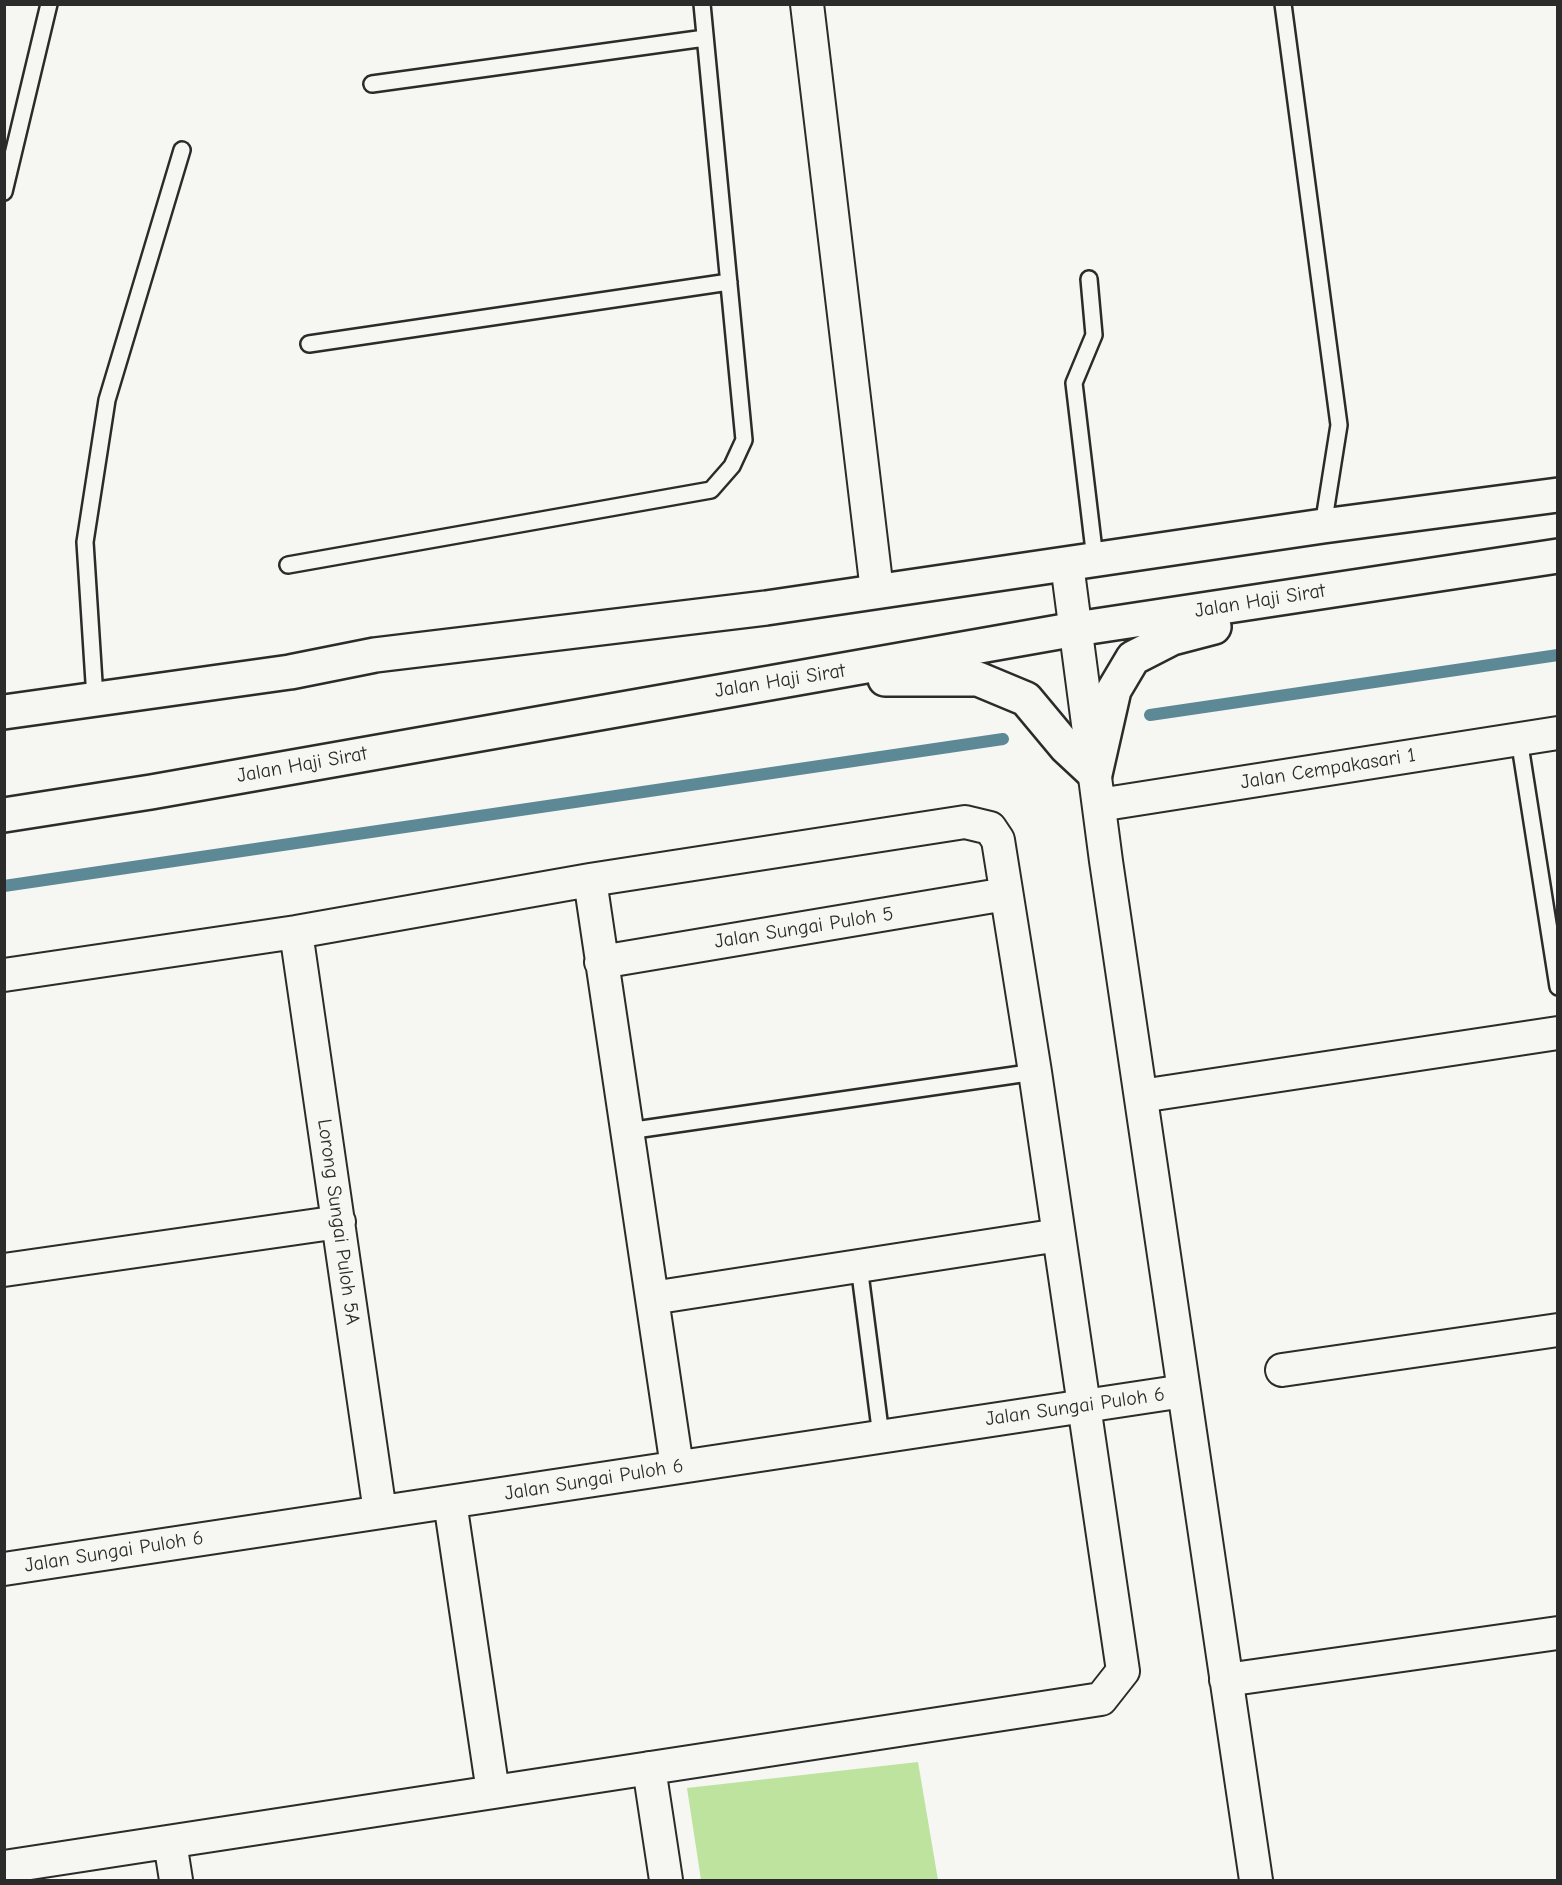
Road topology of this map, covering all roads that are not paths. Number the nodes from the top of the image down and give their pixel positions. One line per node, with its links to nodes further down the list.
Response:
1 (49, 4): 8 (lane)
2 (702, 4): 5 (lane)
3 (807, 4): 18 (street)
4 (1283, 4): 13 (lane)
5 (705, 38): 6 (lane); 10 (lane)
6 (372, 84)
7 (182, 150): 20 (lane)
8 (4, 192)
9 (1089, 279): 15 (lane)
10 (729, 282): 11 (lane); 17 (lane)
11 (309, 344)
12 (1557, 495): 13 (main road)
13 (1323, 526): 15 (main road)
14 (1557, 556): 16 (main road, Jalan Haji Sirat)
15 (1081, 561): 18 (main road); 19 (street)
16 (1524, 561): 19 (main road, Jalan Haji Sirat); 25 (main road)
17 (288, 565)
18 (877, 591): 20 (main road)
19 (1076, 629): 21 (main road, Jalan Haji Sirat); 25 (street)
20 (95, 698): 22 (main road)
21 (666, 700): 25 (main road); 26 (main road, Jalan Haji Sirat)
22 (4, 712)
23 (1557, 733): 24 (street, Jalan Cempakasari 1)
24 (1519, 739): 25 (street, Jalan Cempakasari 1); 32 (lane)
25 (1097, 789): 35 (street)
26 (4, 815)
27 (590, 880): 28 (street); 29 (street); 30 (street)
28 (1006, 894): 30 (street, Jalan Sungai Puloh 5); 34 (street)
29 (296, 932): 31 (street); 37 (street, Lorong Sungai Puloh 5A)
30 (601, 962): 36 (street)
31 (4, 975)
32 (1557, 987)
33 (1557, 1033): 35 (street)
34 (1035, 1072): 36 (lane); 38 (street)
35 (1141, 1096): 44 (street)
36 (628, 1131): 41 (street)
37 (339, 1222): 40 (street); 49 (street, Lorong Sungai Puloh 5A)
38 (1059, 1235): 39 (street); 45 (street)
39 (859, 1266): 41 (street); 46 (lane)
40 (4, 1270)
41 (652, 1299): 47 (street)
42 (1557, 1330): 43 (street)
43 (1282, 1370)
44 (1184, 1391): 45 (street, Jalan Sungai Puloh 6); 52 (street)
45 (1084, 1406): 46 (street, Jalan Sungai Puloh 6); 53 (street)
46 (881, 1436): 47 (street, Jalan Sungai Puloh 6)
47 (677, 1467): 48 (street, Jalan Sungai Puloh 6)
48 (450, 1502): 49 (street, Jalan Sungai Puloh 6); 54 (street)
49 (380, 1512): 50 (street, Jalan Sungai Puloh 6)
50 (4, 1569)
51 (1557, 1633): 52 (street)
52 (1226, 1680): 59 (street)
53 (649, 1768): 54 (street); 58 (street)
54 (493, 1792): 55 (street)
55 (170, 1842): 56 (street); 57 (street)
56 (4, 1867)
57 (176, 1881)
58 (666, 1881)
59 (1256, 1881)

